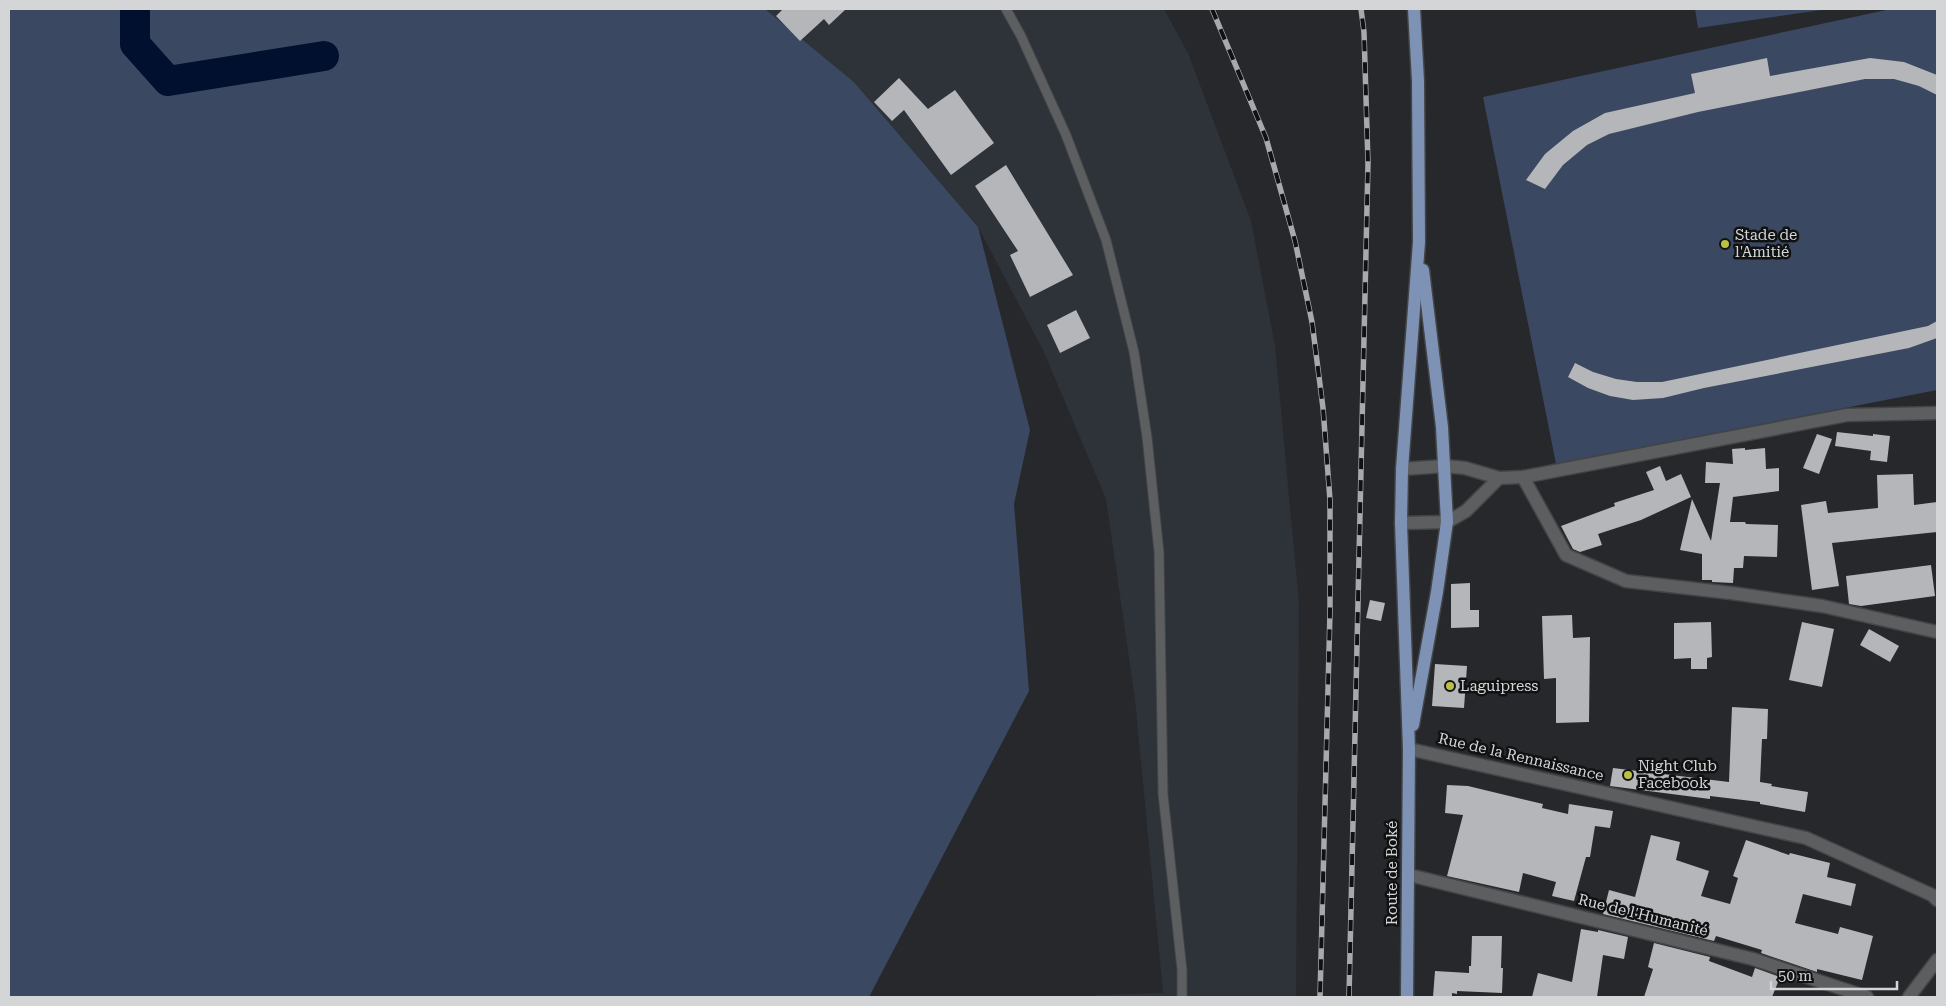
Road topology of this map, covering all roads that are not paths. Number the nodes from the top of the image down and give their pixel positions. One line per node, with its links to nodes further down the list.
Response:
1 (1006, 9): 16 (lane)
2 (1414, 9): 3 (main road)
3 (1419, 242): 5 (main road); 6 (main road)
4 (1937, 413): 7 (street)
5 (1445, 466): 6 (street); 8 (street); 9 (main road)
6 (1402, 469): 10 (main road)
7 (1523, 477): 8 (street); 11 (street)
8 (1498, 478): 9 (street)
9 (1447, 522): 10 (street); 12 (main road)
10 (1400, 523): 12 (main road)
11 (1937, 632)
12 (1409, 749): 13 (main road, Route de Boké); 14 (street, Rue de la Rennaissance)
13 (1409, 875): 17 (main road, Route de Boké); 18 (street, Rue de l'Humanité)
14 (1937, 900)
15 (1937, 960): 19 (street)
16 (1182, 997)
17 (1407, 997)
18 (1867, 997)
19 (1909, 997)

